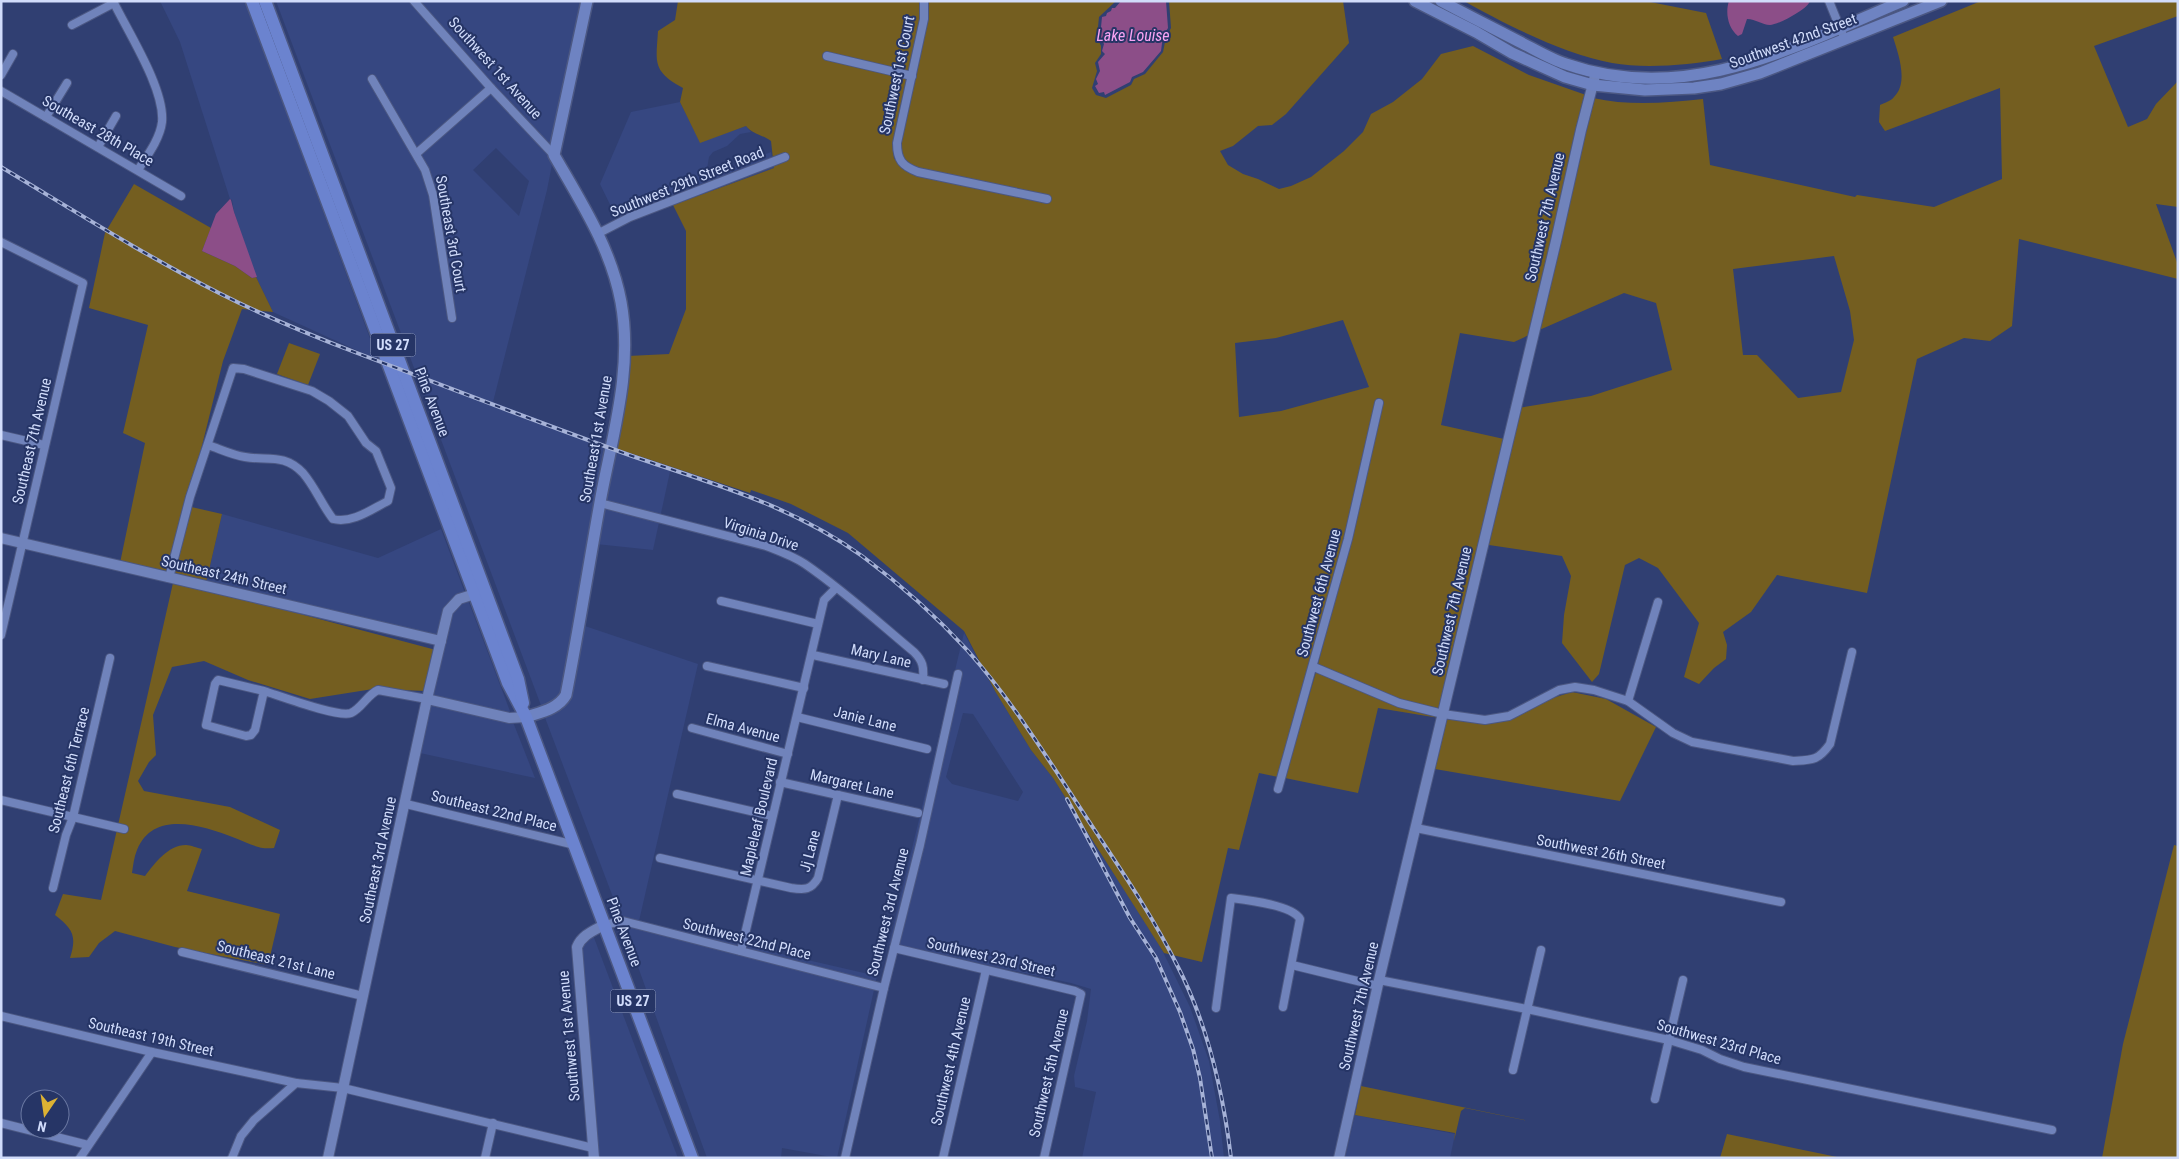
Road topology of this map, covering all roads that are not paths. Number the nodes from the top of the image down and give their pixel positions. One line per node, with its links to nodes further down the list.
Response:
1 (252, 1): 24 (highway, US 27)
2 (265, 1): 24 (highway, US 27)
3 (414, 1): 22 (street, Southwest 1st Avenue)
4 (588, 1): 29 (main road)
5 (924, 1): 18 (street, Southwest 1st Court)
6 (1415, 1): 21 (main road, Southwest 42nd Street)
7 (1441, 1): 16 (main road, Southwest 42nd Street)
8 (1829, 1): 13 (street)
9 (1903, 1): 13 (main road, Southwest 42nd Street)
10 (1940, 1): 13 (main road, Southwest 42nd Street)
11 (114, 2): 12 (street); 31 (street)
12 (72, 25)
13 (1842, 33): 16 (main road, Southwest 42nd Street); 21 (main road, Southwest 42nd Street)
14 (13, 54): 17 (street)
15 (827, 56): 18 (street)
16 (1596, 72): 21 (street, Southwest 7th Avenue)
17 (1, 75)
18 (912, 76): 33 (street, Southwest 1st Court)
19 (372, 79): 28 (street, Southeast 3rd Court)
20 (67, 83): 26 (street)
21 (1592, 85): 64 (street, Southwest 7th Avenue)
22 (490, 88): 28 (street); 29 (street, Southwest 1st Avenue)
23 (1, 91): 26 (street, Southeast 28th Place)
24 (296, 103): 46 (highway, Pine Avenue / US 27)
25 (116, 116): 27 (street)
26 (46, 117): 27 (street, Southeast 28th Place)
27 (98, 147): 31 (street, Southeast 28th Place)
28 (417, 153): 36 (street, Southeast 3rd Court)
29 (554, 155): 34 (main road, Southeast 1st Avenue)
30 (786, 157): 34 (street, Southwest 29th Street Road)
31 (138, 170): 32 (street, Southeast 28th Place)
32 (181, 196)
33 (1047, 199)
34 (599, 233): 41 (main road, Southeast 1st Avenue)
35 (2, 243): 39 (street, Southeast 7th Avenue)
36 (452, 318)
37 (1379, 402): 56 (street, Southwest 6th Avenue)
38 (1, 435): 39 (street)
39 (44, 445): 43 (street, Southeast 7th Avenue)
40 (208, 445): 40 (street); 44 (street)
41 (600, 503): 45 (street, Virginia Drive); 66 (main road, Southeast 1st Avenue)
42 (1, 538): 43 (street, Southeast 24th Street)
43 (22, 543): 44 (street, Southeast 24th Street); 50 (street, Southeast 7th Avenue)
44 (169, 578): 51 (street, Southeast 24th Street)
45 (836, 588): 49 (street, Mapleleaf Boulevard); 58 (street, Virginia Drive)
46 (480, 592): 51 (street, Southeast 3rd Avenue); 66 (highway, Pine Avenue / US 27)
47 (721, 601): 49 (street)
48 (1658, 602): 63 (street)
49 (818, 624): 53 (street, Mapleleaf Boulevard)
50 (1, 635)
51 (441, 641): 62 (street, Southeast 3rd Avenue)
52 (1852, 652): 63 (street)
53 (812, 654): 58 (street, Mary Lane); 60 (street, Mapleleaf Boulevard)
54 (110, 658): 78 (street, Southeast 6th Terrace)
55 (707, 666): 60 (street)
56 (1314, 667): 64 (street); 71 (street, Southwest 6th Avenue)
57 (958, 674): 87 (street, Southwest 3rd Avenue)
58 (924, 680): 59 (street, Mary Lane)
59 (944, 684)
60 (804, 688): 65 (street, Mapleleaf Boulevard)
61 (264, 692): 61 (street); 62 (street)
62 (427, 700): 66 (street); 75 (street, Southeast 3rd Avenue)
63 (1628, 701): 64 (street)
64 (1444, 714): 79 (street, Southwest 7th Avenue)
65 (797, 717): 68 (street, Janie Lane); 69 (street, Mapleleaf Boulevard)
66 (526, 718): 81 (highway, Pine Avenue / US 27)
67 (692, 728): 69 (street, Elma Avenue)
68 (927, 748)
69 (788, 754): 70 (street, Mapleleaf Boulevard)
70 (780, 782): 73 (street, Margaret Lane); 77 (street, Mapleleaf Boulevard)
71 (1278, 789)
72 (677, 794): 77 (street)
73 (838, 796): 76 (street, Margaret Lane); 83 (street, Jj Lane)
74 (1, 800): 78 (street)
75 (406, 804): 81 (street, Southeast 22nd Place); 97 (street, Southeast 3rd Avenue)
76 (918, 813)
77 (772, 816): 83 (street, Mapleleaf Boulevard)
78 (73, 817): 80 (street); 84 (street, Southeast 6th Terrace)
79 (1416, 828): 85 (street, Southwest 26th Street); 94 (street, Southwest 7th Avenue)
80 (124, 829)
81 (575, 845): 86 (highway, Pine Avenue / US 27)
82 (660, 858): 83 (street, Jj Lane)
83 (758, 880): 89 (street, Mapleleaf Boulevard)
84 (53, 888)
85 (1781, 902)
86 (604, 925): 89 (street, Southwest 22nd Place); 112 (street, Southwest 1st Avenue); 117 (highway, Pine Avenue / US 27)
87 (894, 948): 92 (street, Southwest 23rd Street); 95 (street, Southwest 3rd Avenue)
88 (1541, 950): 100 (street)
89 (741, 951): 95 (street, Southwest 22nd Place)
90 (182, 952): 97 (street, Southeast 21st Lane)
91 (1292, 965): 94 (street, Southwest 23rd Place); 98 (street); 99 (street)
92 (986, 970): 96 (street, Southwest 23rd Street); 119 (street, Southwest 4th Avenue)
93 (1683, 980): 102 (street)
94 (1379, 983): 100 (street, Southwest 23rd Place); 121 (street, Southwest 7th Avenue)
95 (884, 988): 118 (street, Southwest 3rd Avenue)
96 (1081, 994): 120 (street, Southwest 5th Avenue)
97 (364, 996): 106 (street, Southeast 3rd Avenue)
98 (1283, 1007)
99 (1216, 1008)
100 (1527, 1009): 102 (street, Southwest 23rd Place); 104 (street)
101 (1, 1016): 103 (street, Southeast 19th Street)
102 (1669, 1040): 107 (street); 110 (street, Southwest 23rd Place)
103 (152, 1052): 105 (street, Southeast 19th Street); 111 (street)
104 (1513, 1070)
105 (296, 1083): 106 (street, Southeast 19th Street); 114 (street)
106 (343, 1088): 109 (street); 115 (street, Southeast 3rd Avenue)
107 (1655, 1099)
108 (1, 1123): 111 (street)
109 (493, 1123): 112 (street); 116 (street)
110 (2052, 1130)
111 (88, 1144): 113 (street)
112 (594, 1153)
113 (80, 1158)
114 (232, 1158)
115 (328, 1158)
116 (485, 1158)
117 (692, 1158)
118 (845, 1158)
119 (943, 1158)
120 (1044, 1158)
121 (1339, 1158)

